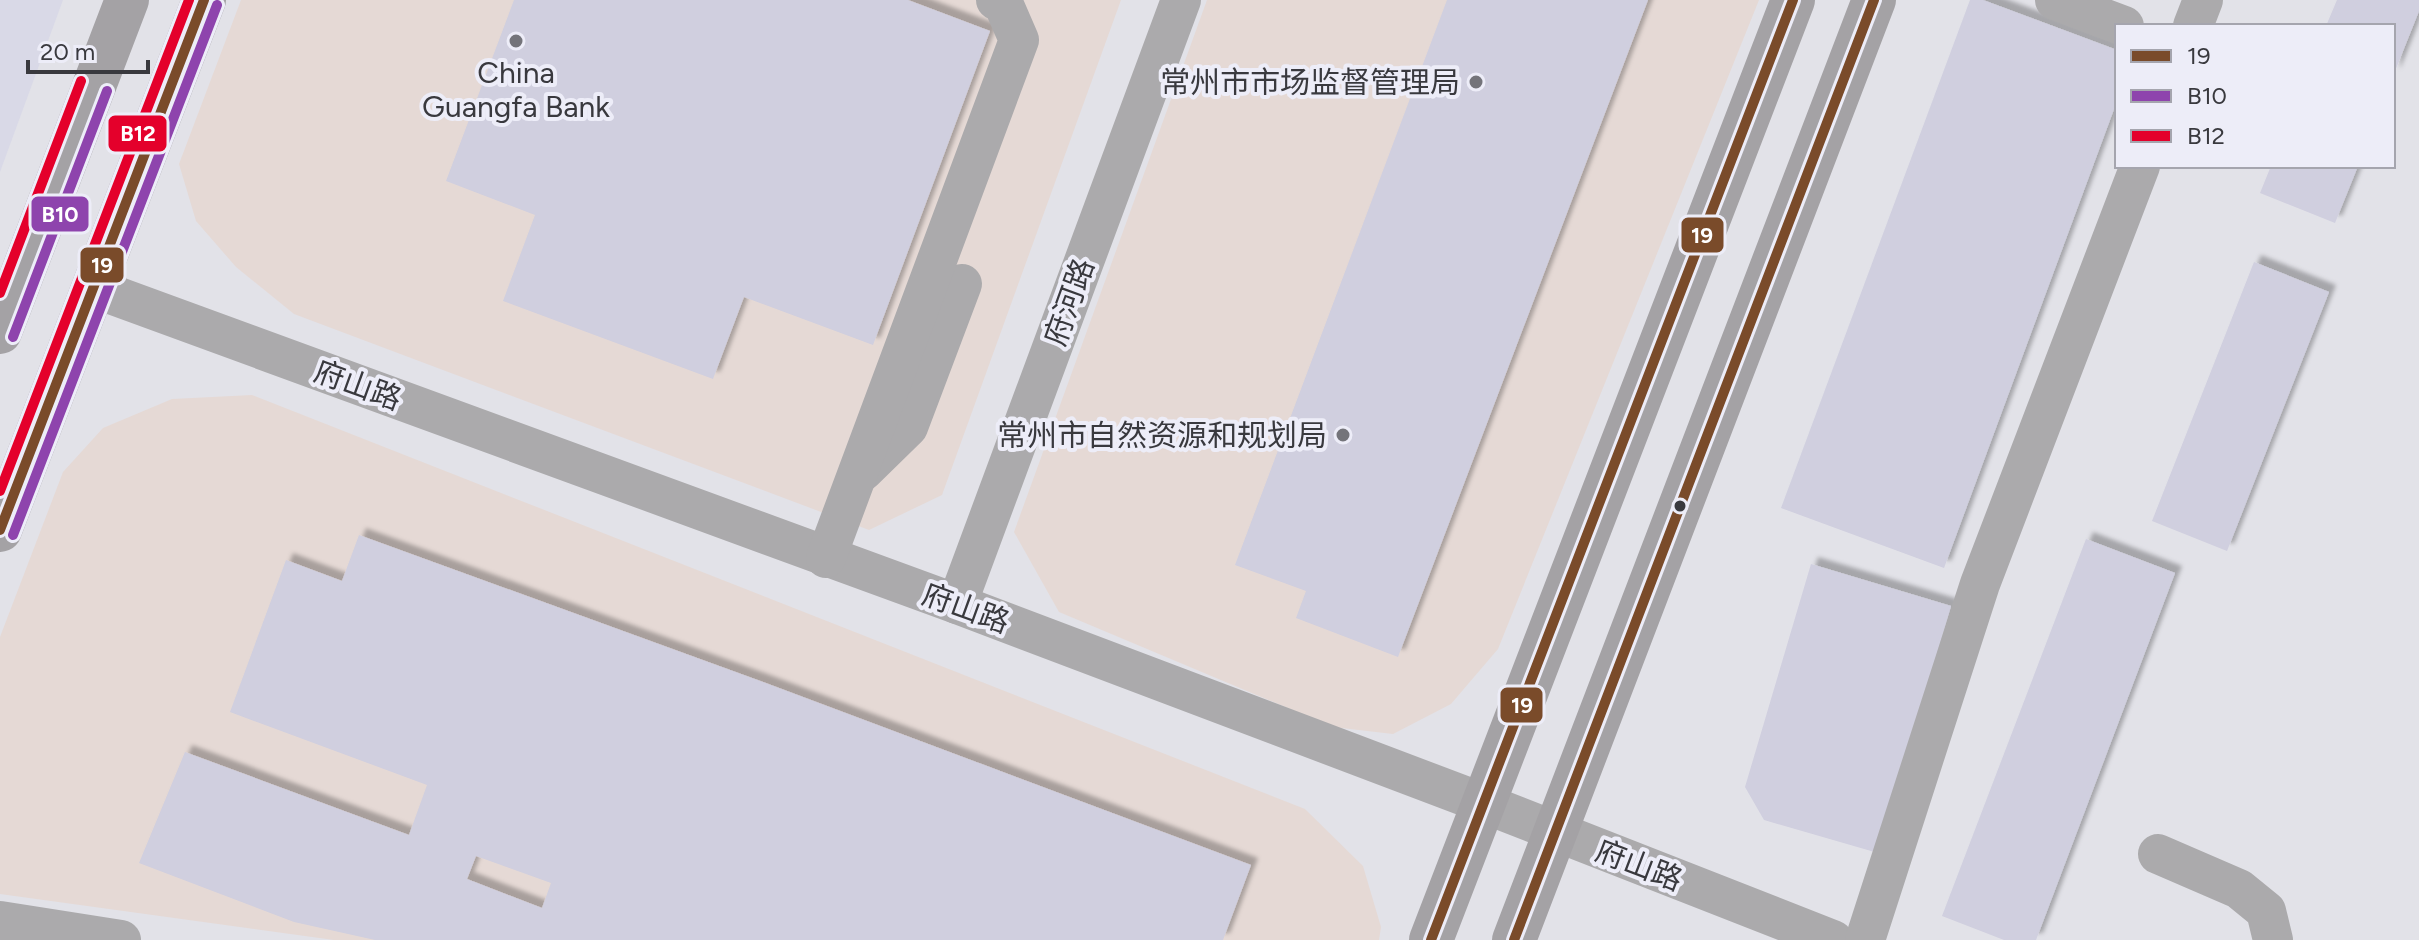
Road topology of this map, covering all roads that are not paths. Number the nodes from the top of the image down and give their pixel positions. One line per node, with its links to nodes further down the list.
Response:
1 (127, 0): 12 (main road)
2 (204, 0): 11 (main road)
3 (996, 0): 13 (street)
4 (1181, 0): 16 (street, 府河路)
5 (1793, 0): 17 (main road)
6 (1874, 0): 18 (main road)
7 (2055, 0): 8 (street)
8 (2119, 24)
9 (2139, 168): 25 (street)
10 (962, 284): 13 (street)
11 (94, 288): 14 (main road); 15 (street, 府山路)
12 (0, 332)
13 (855, 480): 15 (street)
14 (0, 530)
15 (826, 558): 16 (street, 府山路)
16 (957, 604): 17 (street, 府山路)
17 (1483, 803): 18 (street, 府山路); 22 (main road)
18 (1557, 833): 23 (main road); 24 (street, 府山路)
19 (2158, 854): 26 (street)
20 (0, 921): 21 (street)
21 (121, 940)
22 (1431, 940)
23 (1514, 940)
24 (1833, 940)
25 (1865, 940)
26 (2273, 940)

